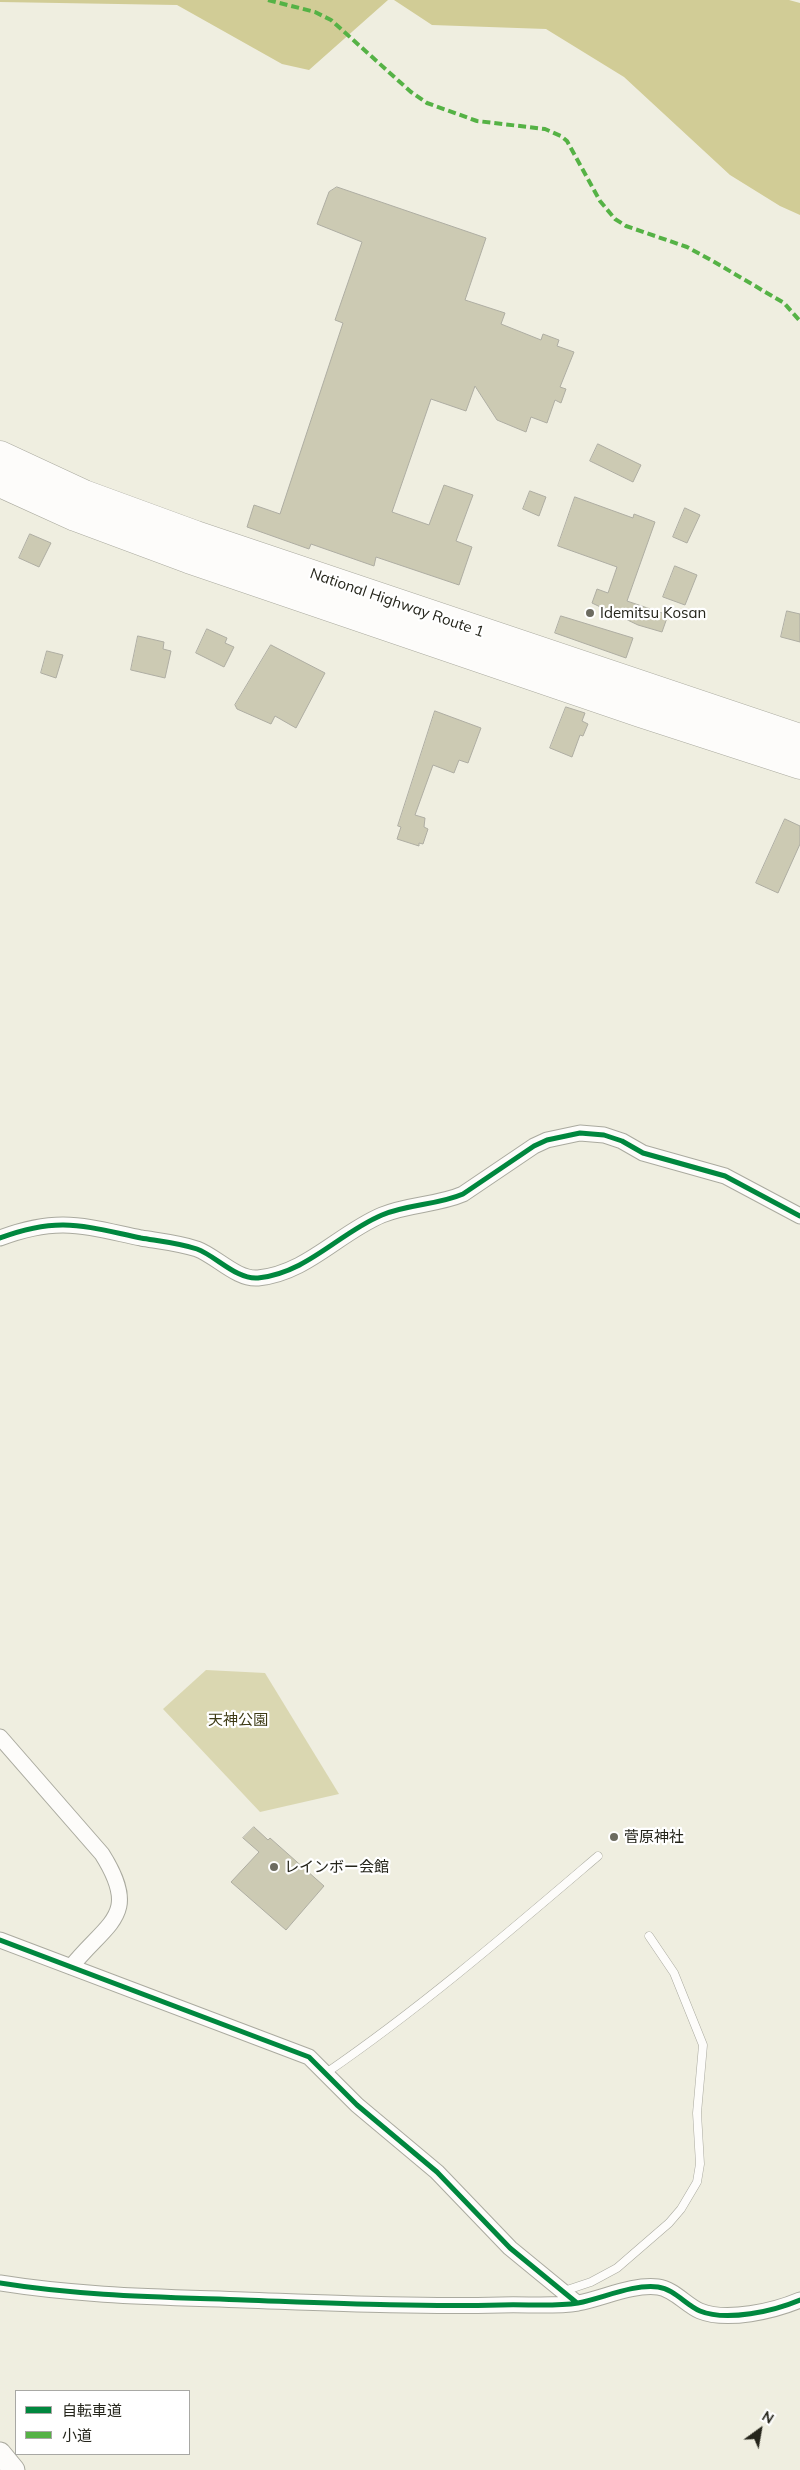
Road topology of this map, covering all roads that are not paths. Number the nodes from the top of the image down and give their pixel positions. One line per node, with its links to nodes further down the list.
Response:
1 (0, 455): 3 (highway, National Highway Route 1)
2 (8, 489): 3 (highway, National Highway Route 1)
3 (80, 506): 4 (highway, National Highway Route 1)
4 (644, 701): 5 (highway, National Highway Route 1); 6 (highway, National Highway Route 1)
5 (800, 738)
6 (800, 765)
7 (800, 1216): 8 (street)
8 (0, 1238)
9 (0, 1737): 13 (street)
10 (598, 1856): 14 (lane)
11 (649, 1936): 16 (lane)
12 (0, 1940): 13 (street)
13 (71, 1967): 14 (street)
14 (326, 2073): 16 (street)
15 (0, 2283): 18 (street)
16 (564, 2291): 18 (street)
17 (800, 2300): 18 (street)
18 (577, 2303)
19 (0, 2453): 20 (street)
20 (14, 2470)

